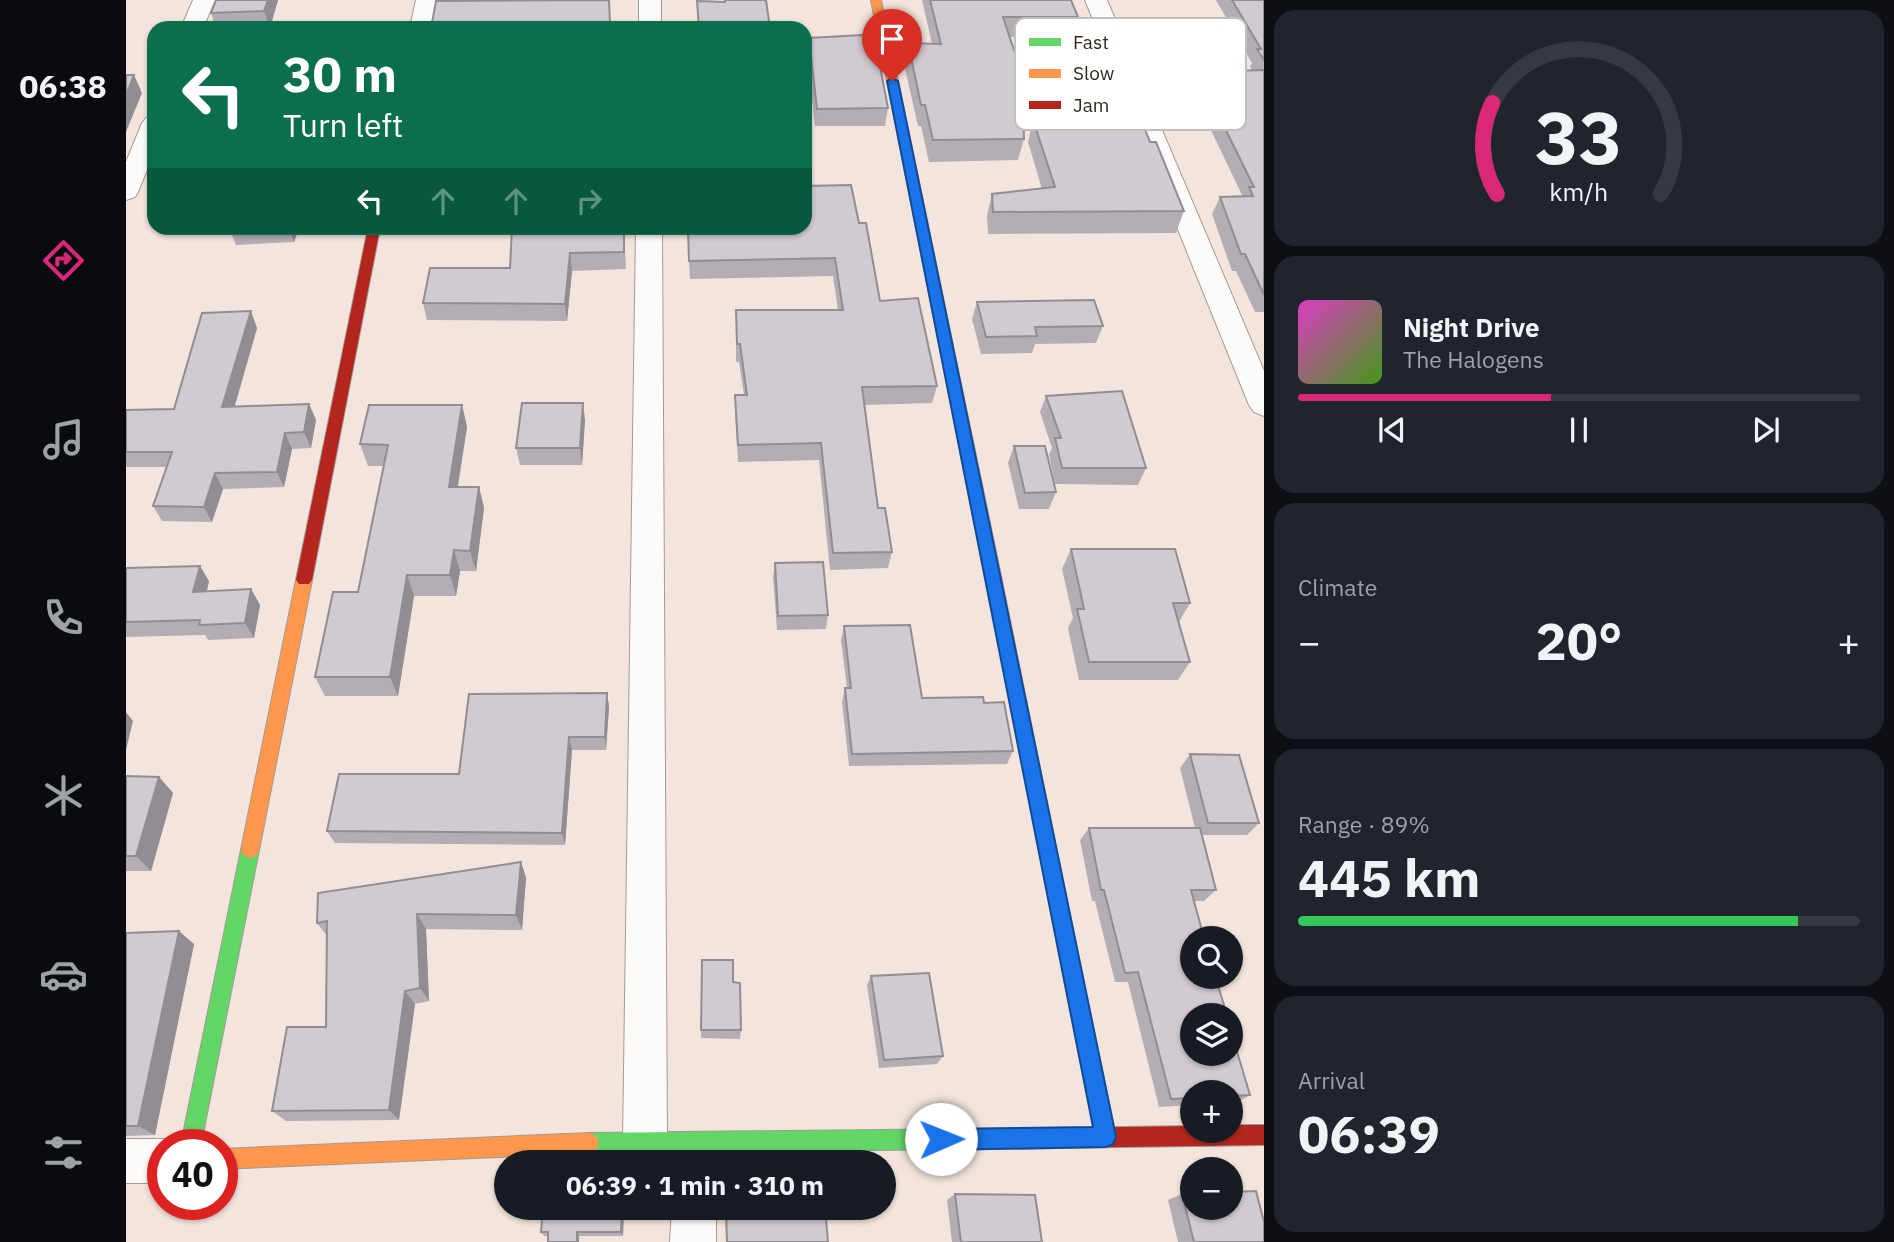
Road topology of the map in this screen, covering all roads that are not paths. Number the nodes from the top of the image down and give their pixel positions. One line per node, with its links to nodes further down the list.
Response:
1 (204, 0): 7 (street)
2 (427, 0): 8 (street)
3 (650, 0): 9 (street)
4 (876, 0): 18 (street)
5 (1096, 0): 6 (street)
6 (1103, 18)
7 (195, 21)
8 (422, 21)
9 (650, 21)
10 (1150, 130): 15 (street)
11 (147, 140): 12 (street)
12 (126, 192)
13 (373, 235): 16 (street)
14 (649, 235): 19 (street)
15 (1264, 405)
16 (194, 1129)
17 (1264, 1135): 18 (street)
18 (1106, 1137): 21 (street)
19 (645, 1141): 20 (street); 22 (street)
20 (682, 1150)
21 (771, 1150)
22 (238, 1158)
23 (126, 1161): 24 (street)
24 (147, 1161)
25 (694, 1220): 26 (street)
26 (694, 1242)

